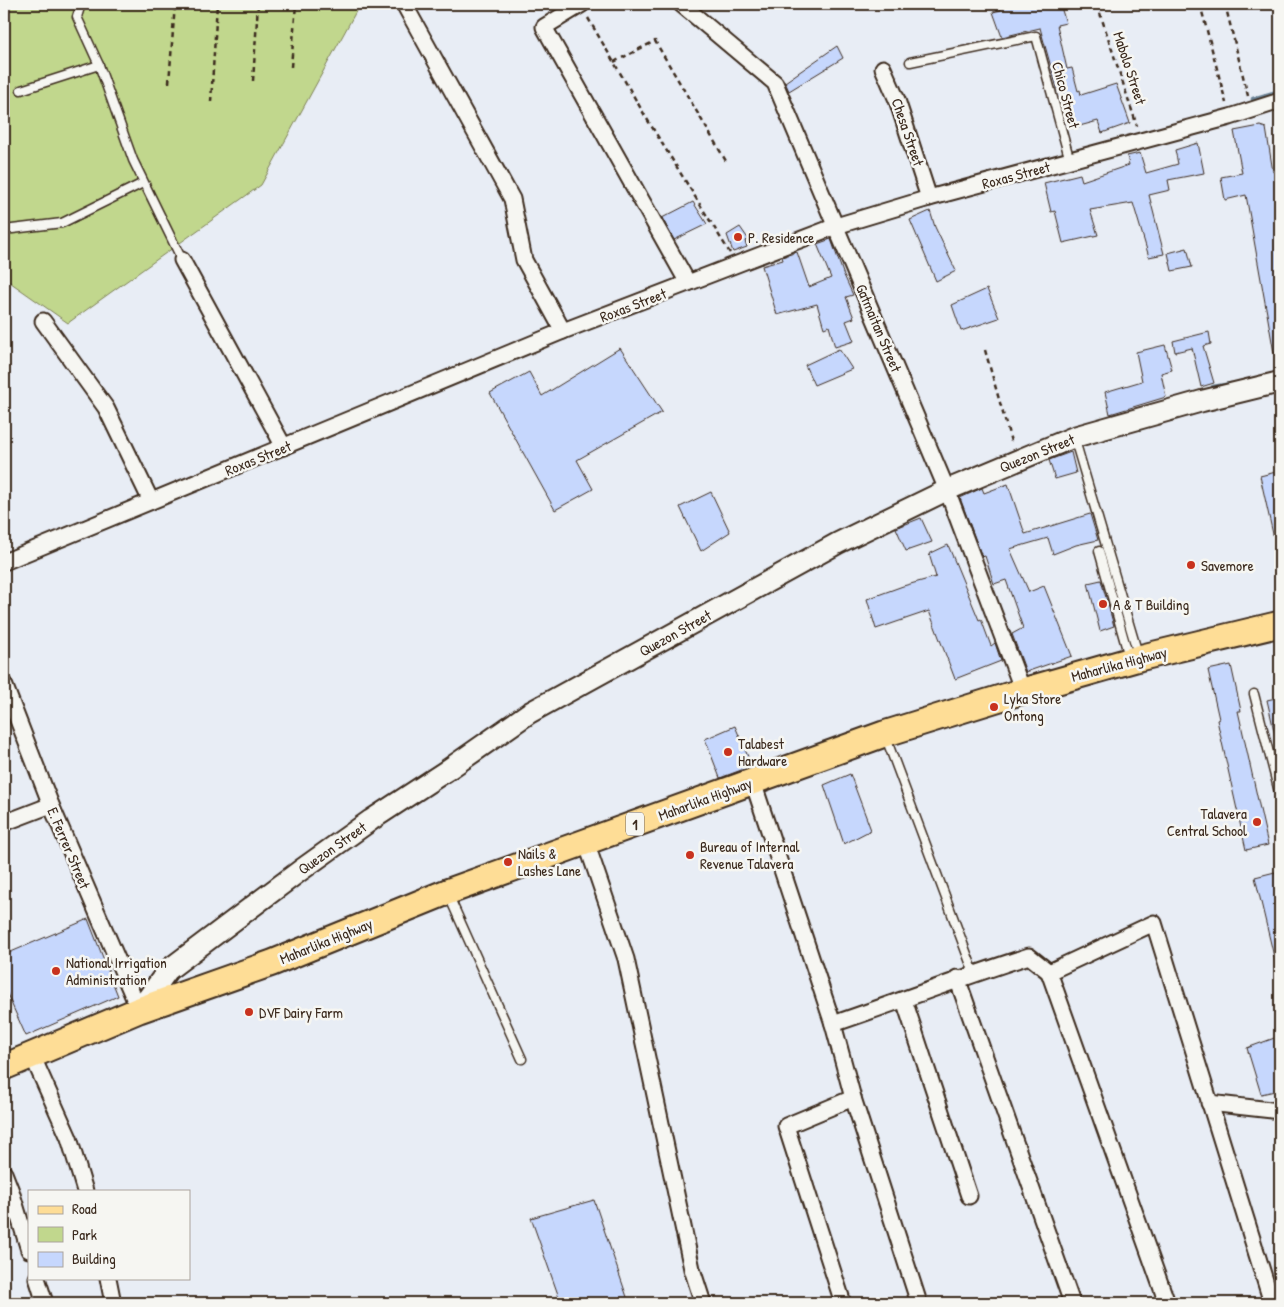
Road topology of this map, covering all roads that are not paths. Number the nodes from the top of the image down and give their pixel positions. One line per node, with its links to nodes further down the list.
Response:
1 (81, 4): 6 (lane)
2 (404, 4): 18 (street)
3 (581, 4): 16 (street)
4 (681, 4): 13 (street, Gatmaitan Street)
5 (910, 62): 10 (lane, Chico Street)
6 (99, 65): 8 (lane); 11 (lane)
7 (883, 68): 12 (street, Chesa Street)
8 (21, 90)
9 (1280, 101): 10 (street, Roxas Street)
10 (1070, 161): 12 (street, Roxas Street)
11 (143, 183): 14 (lane); 15 (lane)
12 (929, 198): 13 (street, Roxas Street)
13 (836, 226): 16 (street, Roxas Street); 22 (street, Gatmaitan Street)
14 (4, 230)
15 (182, 260): 21 (street)
16 (688, 283): 18 (street, Roxas Street)
17 (43, 321): 23 (street)
18 (563, 331): 21 (street, Roxas Street)
19 (1280, 382): 20 (street, Quezon Street)
20 (1074, 437): 22 (street, Quezon Street); 27 (lane)
21 (284, 446): 23 (street, Roxas Street)
22 (947, 490): 29 (street, Gatmaitan Street); 42 (street, Quezon Street)
23 (151, 502): 25 (street, Roxas Street)
24 (1099, 551): 27 (lane)
25 (4, 562)
26 (1280, 624): 27 (main road, Maharlika Highway / 1)
27 (1135, 660): 29 (main road, Maharlika Highway / 1)
28 (4, 684): 34 (street, E. Ferrer Street)
29 (1022, 690): 31 (main road, Maharlika Highway / 1)
30 (1254, 694): 33 (lane)
31 (884, 734): 32 (main road, Maharlika Highway / 1); 39 (lane)
32 (753, 782): 36 (main road, Maharlika Highway / 1); 43 (street)
33 (1280, 796)
34 (50, 805): 35 (street); 42 (street, E. Ferrer Street)
35 (4, 823)
36 (586, 842): 37 (main road, Maharlika Highway / 1); 58 (street)
37 (447, 892): 42 (main road, Maharlika Highway / 1); 45 (lane)
38 (1049, 972): 39 (street); 48 (street); 62 (street)
39 (974, 973): 40 (street)
40 (957, 978): 41 (street); 61 (street)
41 (904, 1000): 43 (street); 52 (street)
42 (139, 1010): 44 (main road, Maharlika Highway / 1)
43 (833, 1024): 47 (street)
44 (32, 1056): 46 (main road, Maharlika Highway / 1); 51 (street)
45 (522, 1059)
46 (4, 1066)
47 (853, 1098): 59 (street); 60 (street)
48 (1209, 1103): 49 (street); 63 (street)
49 (1280, 1112)
50 (4, 1173): 53 (street)
51 (85, 1190)
52 (969, 1196)
53 (28, 1247)
54 (38, 1280): 56 (street)
55 (108, 1280): 57 (street)
56 (45, 1303)
57 (113, 1303)
58 (703, 1303)
59 (844, 1303)
60 (919, 1303)
61 (1072, 1303)
62 (1168, 1303)
63 (1272, 1303)

